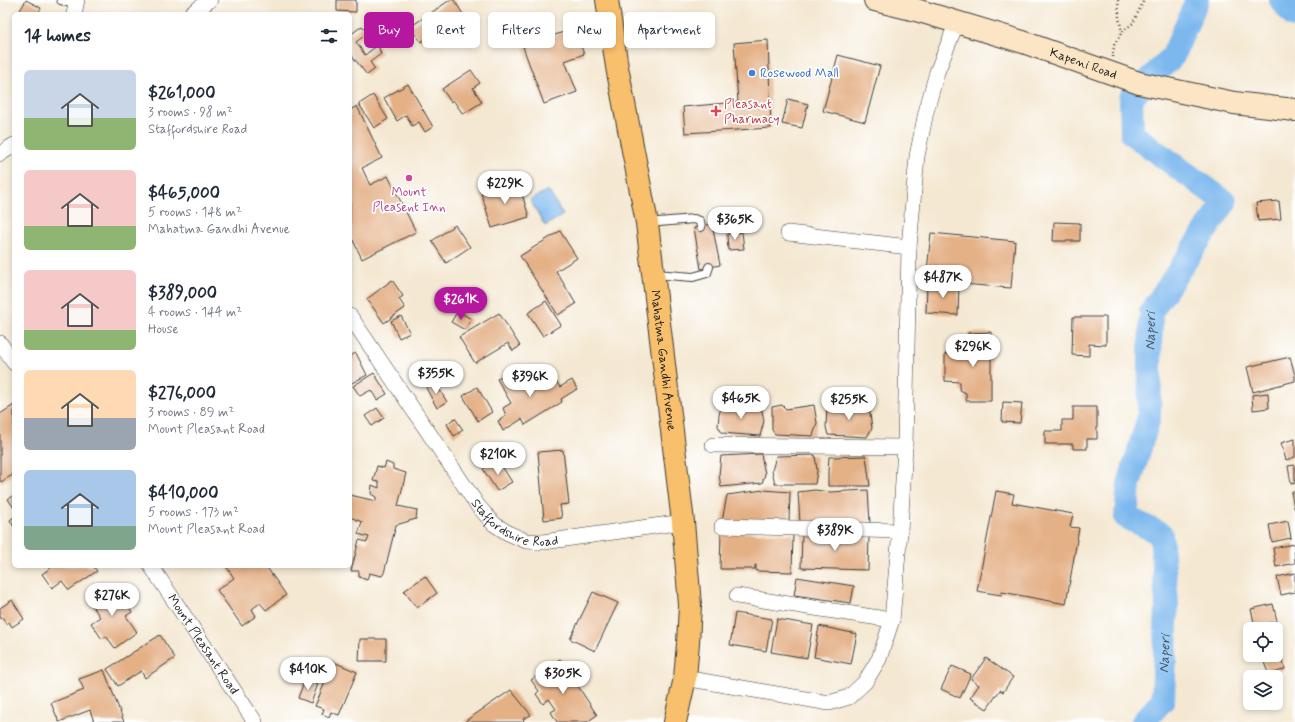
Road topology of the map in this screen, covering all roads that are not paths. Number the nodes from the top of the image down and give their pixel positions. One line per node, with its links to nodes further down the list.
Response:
1 (61, 0): 5 (lane)
2 (210, 0): 6 (street)
3 (607, 0): 11 (main road, Mahatma Gandhi Avenue)
4 (876, 0): 7 (main road, Kapeni Road)
5 (76, 6)
6 (194, 12)
7 (957, 22): 8 (main road, Kapeni Road); 14 (street)
8 (1295, 110)
9 (12, 146): 10 (street)
10 (0, 154)
11 (647, 223): 12 (lane); 16 (main road, Mahatma Gandhi Avenue)
12 (701, 227)
13 (788, 233): 14 (street)
14 (909, 247): 21 (street)
15 (709, 267): 16 (lane)
16 (654, 274): 22 (main road, Mahatma Gandhi Avenue)
17 (352, 319): 22 (street, Staffordshire Road)
18 (0, 343): 19 (street)
19 (12, 360)
20 (713, 445): 21 (street)
21 (905, 447): 24 (street)
22 (683, 522): 28 (main road, Mahatma Gandhi Avenue)
23 (722, 526): 24 (street)
24 (900, 531): 27 (street)
25 (152, 568): 29 (street, Mount Pleasant Road)
26 (737, 596): 27 (street)
27 (892, 620): 28 (street)
28 (685, 678): 30 (main road, Mahatma Gandhi Avenue)
29 (255, 722)
30 (675, 722)

